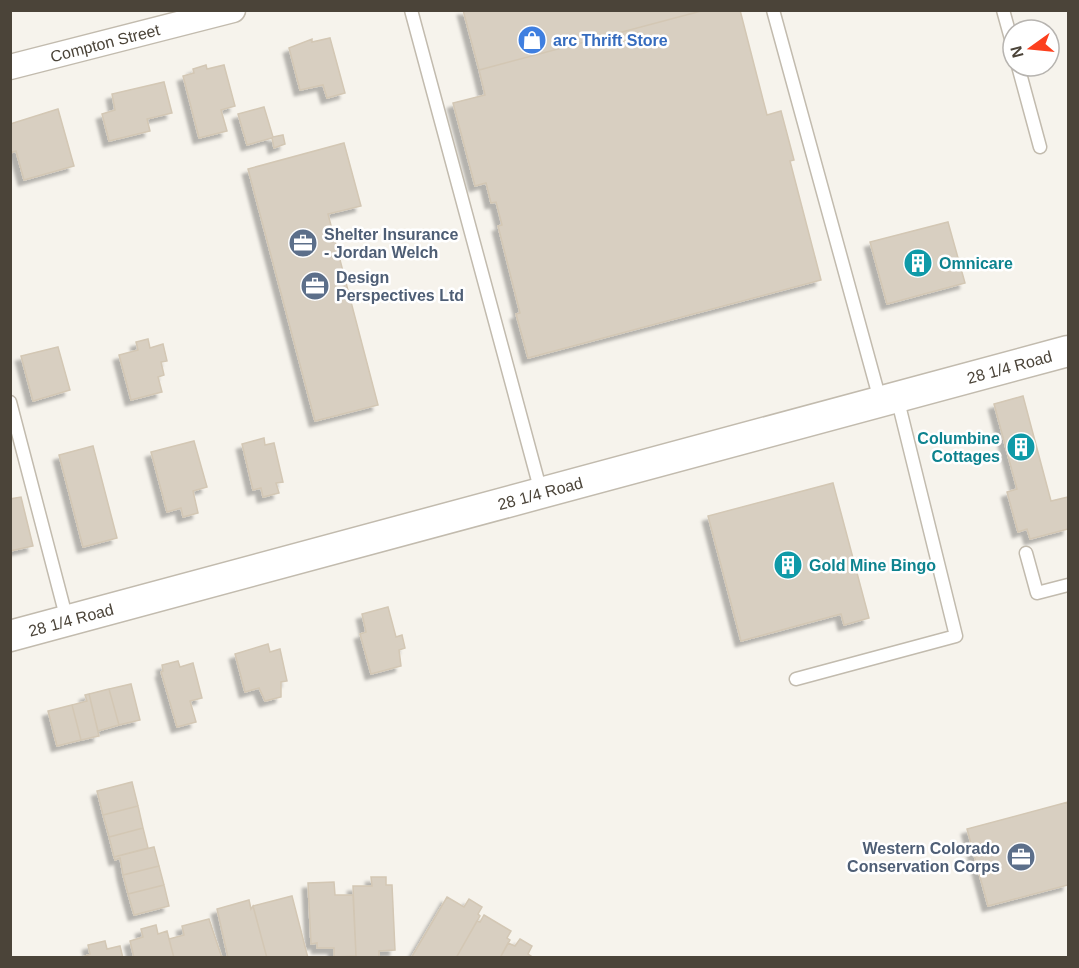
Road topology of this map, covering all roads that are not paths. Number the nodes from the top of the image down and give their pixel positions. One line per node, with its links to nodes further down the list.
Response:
1 (233, 10): 4 (street, Compton Street)
2 (411, 10): 11 (lane)
3 (776, 11): 9 (lane)
4 (193, 15): 5 (street, Compton Street)
5 (10, 67)
6 (1021, 78): 7 (lane)
7 (1040, 147)
8 (1068, 351): 9 (street, 28 1/4 Road)
9 (888, 398): 11 (street, 28 1/4 Road); 16 (lane)
10 (10, 402): 14 (lane)
11 (541, 492): 14 (street, 28 1/4 Road)
12 (1026, 554): 13 (lane)
13 (1068, 585)
14 (67, 621): 15 (street, 28 1/4 Road)
15 (10, 636)
16 (796, 679)

